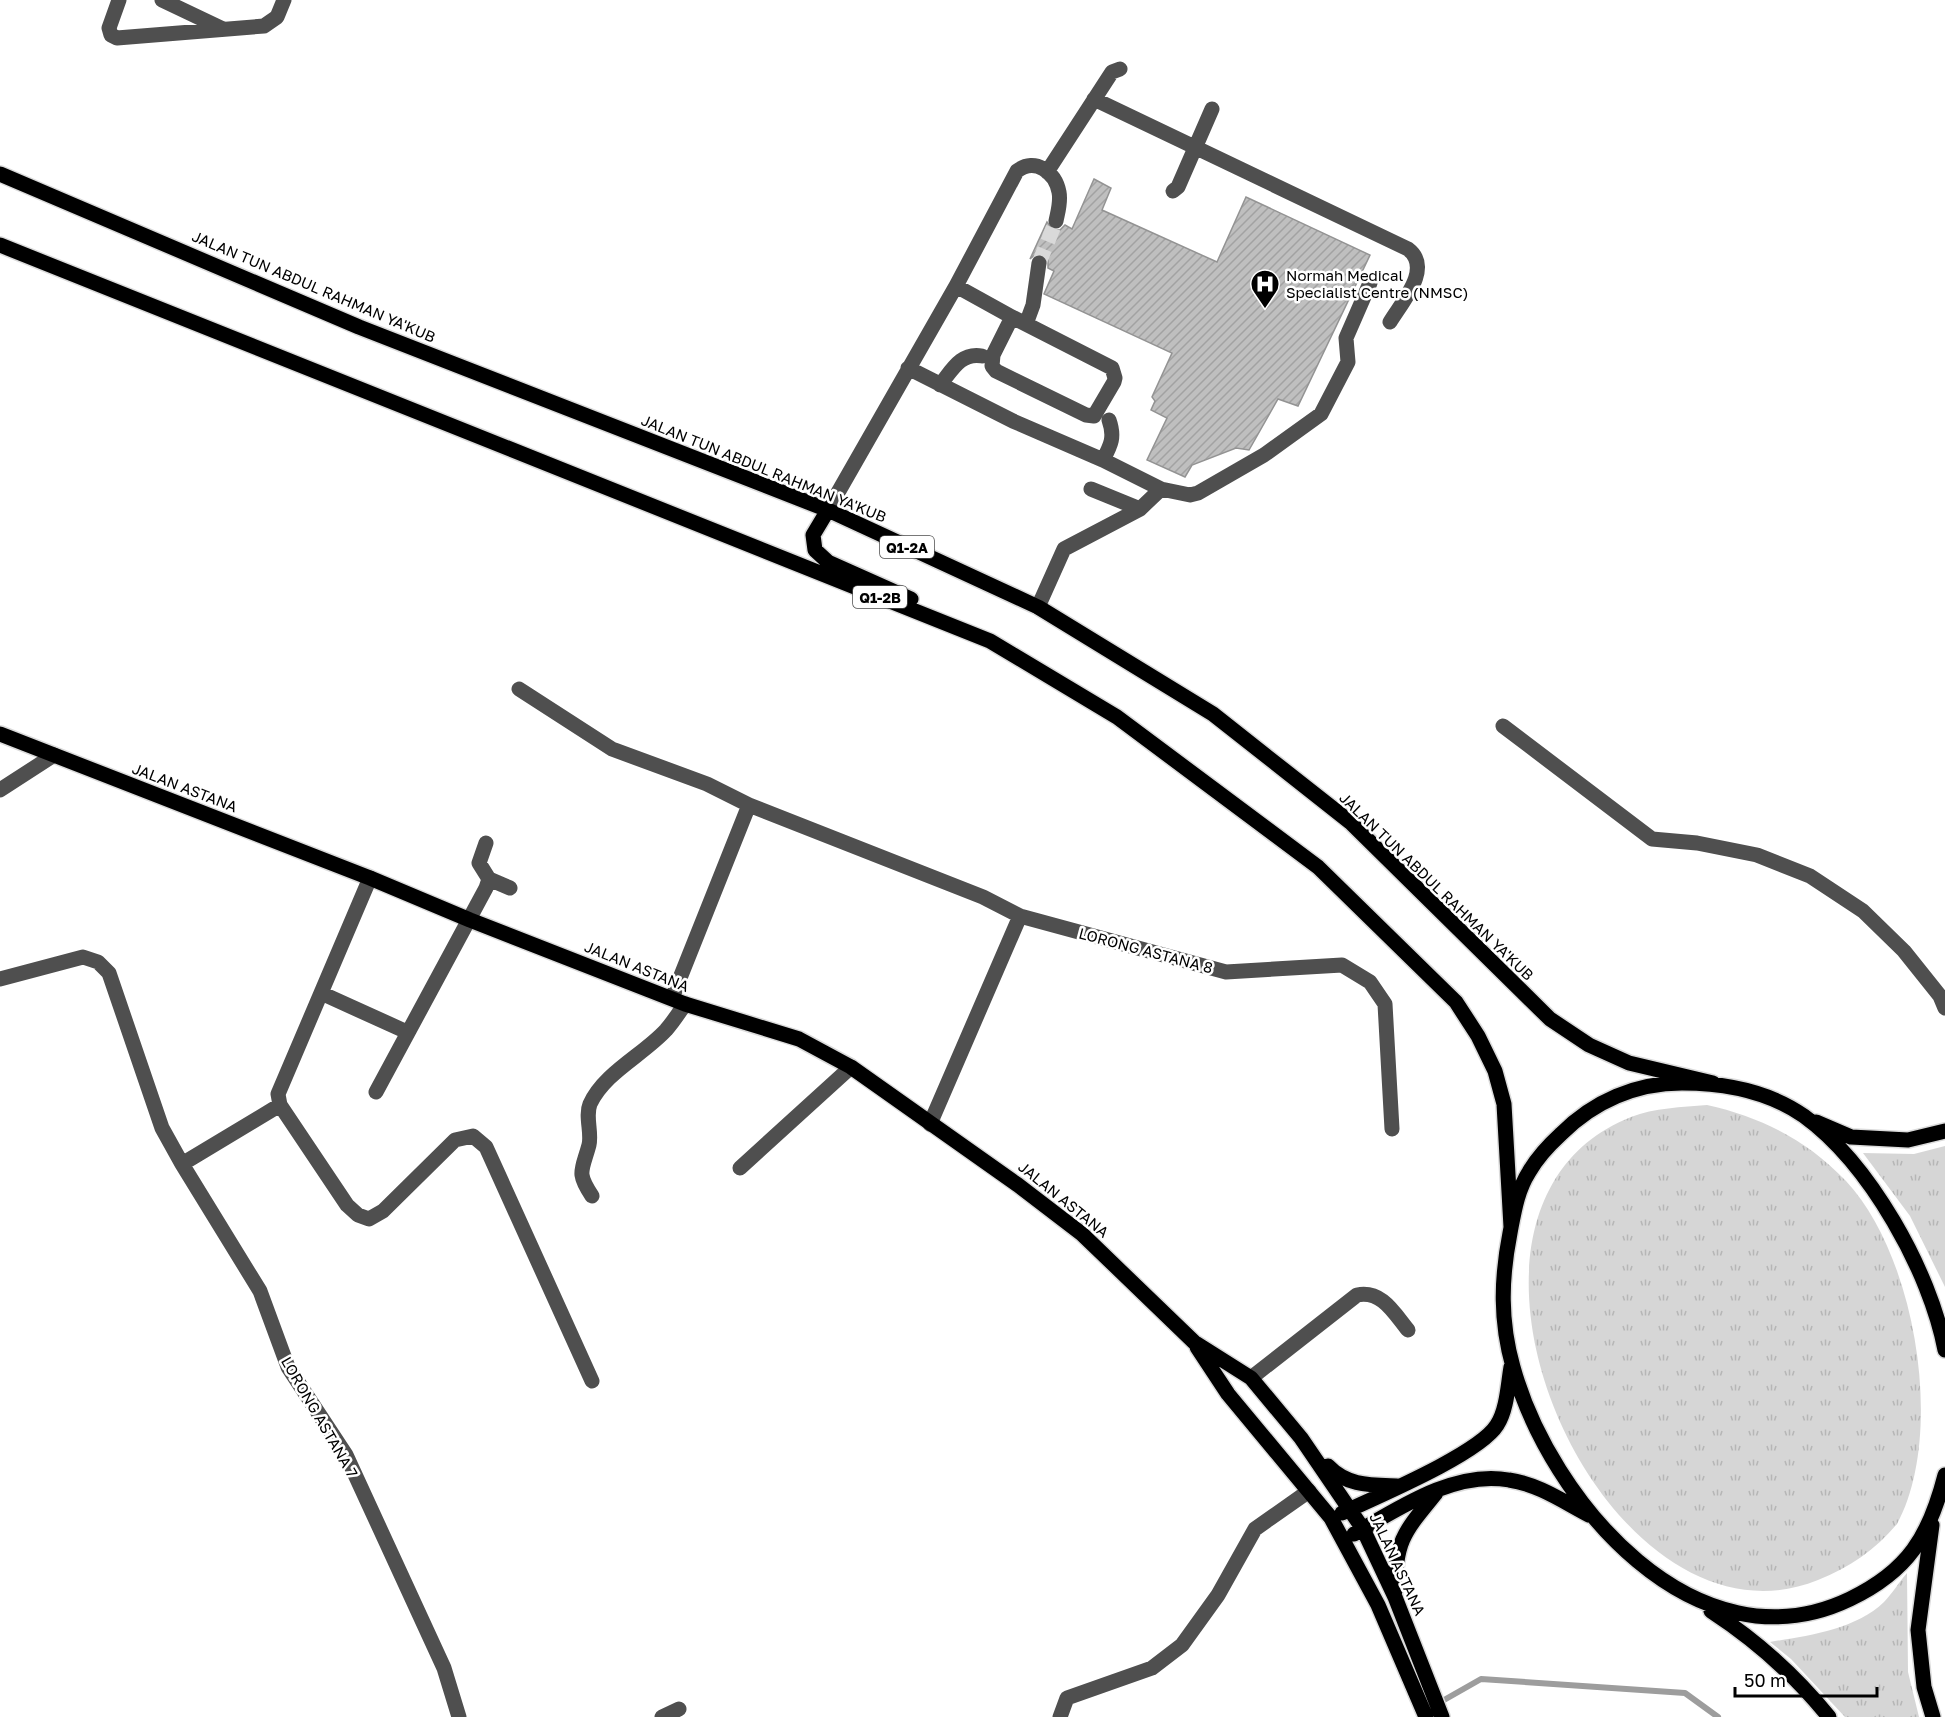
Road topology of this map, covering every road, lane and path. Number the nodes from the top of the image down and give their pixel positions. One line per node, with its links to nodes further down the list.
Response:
1 (119, 0): 4 (street)
2 (162, 0): 4 (street)
3 (284, 0): 4 (street)
4 (226, 30)
5 (1120, 69): 6 (street)
6 (1094, 99): 8 (street); 9 (street)
7 (1212, 109): 8 (street)
8 (1194, 149): 11 (street); 18 (street)
9 (1047, 172): 12 (street); 16 (street)
10 (0, 174): 27 (main road, JALAN TUN ABDUL RAHMAN YA'KUB / Q1-2A)
11 (1173, 191)
12 (1056, 221)
13 (0, 245): 29 (main road, Q1-2B)
14 (1039, 263): 17 (street)
15 (1371, 283): 25 (street)
16 (956, 286): 17 (street); 20 (street)
17 (1019, 321): 17 (street)
18 (1390, 322)
19 (982, 356): 21 (street)
20 (908, 368): 21 (street); 27 (street)
21 (940, 385): 23 (street)
22 (1109, 420): 23 (street)
23 (1103, 460): 25 (street)
24 (1090, 489): 26 (street)
25 (1161, 489): 26 (street)
26 (1140, 509): 28 (street)
27 (828, 510): 28 (main road, JALAN TUN ABDUL RAHMAN YA'KUB / Q1-2A); 29 (main road)
28 (1038, 607): 48 (main road, JALAN TUN ABDUL RAHMAN YA'KUB / Q1-2A)
29 (990, 641): 58 (main road, Q1-2B)
30 (519, 688): 35 (street, LORONG ASTANA 8)
31 (1503, 726): 45 (street)
32 (0, 734): 33 (main road, JALAN ASTANA)
33 (54, 755): 34 (street); 37 (main road, JALAN ASTANA)
34 (0, 790)
35 (749, 805): 40 (street, LORONG ASTANA 8); 44 (street)
36 (486, 843): 38 (street)
37 (370, 878): 41 (main road, JALAN ASTANA); 43 (street)
38 (489, 879): 39 (street); 41 (street)
39 (510, 888)
40 (1020, 916): 52 (street); 53 (street, LORONG ASTANA 8)
41 (470, 921): 44 (main road, JALAN ASTANA); 46 (street)
42 (0, 980): 55 (street, LORONG ASTANA 7)
43 (321, 993): 46 (street); 50 (street)
44 (678, 1001): 47 (main road, JALAN ASTANA); 57 (street)
45 (1945, 1008)
46 (407, 1032): 49 (street)
47 (851, 1067): 52 (main road, JALAN ASTANA); 56 (street)
48 (1713, 1083): 51 (main road, JALAN TUN ABDUL RAHMAN YA'KUB); 58 (main road)
49 (376, 1092)
50 (280, 1106): 55 (street); 64 (street)
51 (1805, 1117): 54 (main road, JALAN TUN ABDUL RAHMAN YA'KUB); 61 (main road)
52 (930, 1124): 60 (main road, JALAN ASTANA)
53 (1392, 1128)
54 (1945, 1131)
55 (182, 1164): 79 (street, LORONG ASTANA 7)
56 (740, 1168)
57 (592, 1196)
58 (1511, 1227): 62 (main road)
59 (1408, 1330): 63 (street)
60 (1194, 1342): 63 (main road, JALAN ASTANA); 68 (main road, JALAN ASTANA)
61 (1944, 1342)
62 (1512, 1364): 67 (main road); 73 (main road)
63 (1251, 1378): 65 (main road, JALAN ASTANA)
64 (592, 1381)
65 (1301, 1438): 67 (main road); 70 (main road, JALAN ASTANA)
66 (1945, 1475): 71 (main road)
67 (1401, 1486): 70 (main road)
68 (1309, 1491): 72 (main road, JALAN ASTANA); 81 (street)
69 (1438, 1491): 73 (main road); 74 (main road); 77 (main road)
70 (1350, 1509): 72 (main road); 74 (main road, JALAN ASTANA)
71 (1934, 1510): 76 (main road); 85 (main road)
72 (1331, 1518): 75 (main road, JALAN ASTANA)
73 (1594, 1518): 76 (main road)
74 (1363, 1529): 75 (main road); 77 (main road, JALAN ASTANA)
75 (1343, 1540): 82 (main road, JALAN ASTANA)
76 (1687, 1595): 84 (main road)
77 (1395, 1597): 83 (main road, JALAN ASTANA)
78 (679, 1709): 80 (street)
79 (459, 1717)
80 (662, 1717)
81 (1060, 1717)
82 (1426, 1717)
83 (1442, 1717)
84 (1829, 1717)
85 (1933, 1717)

